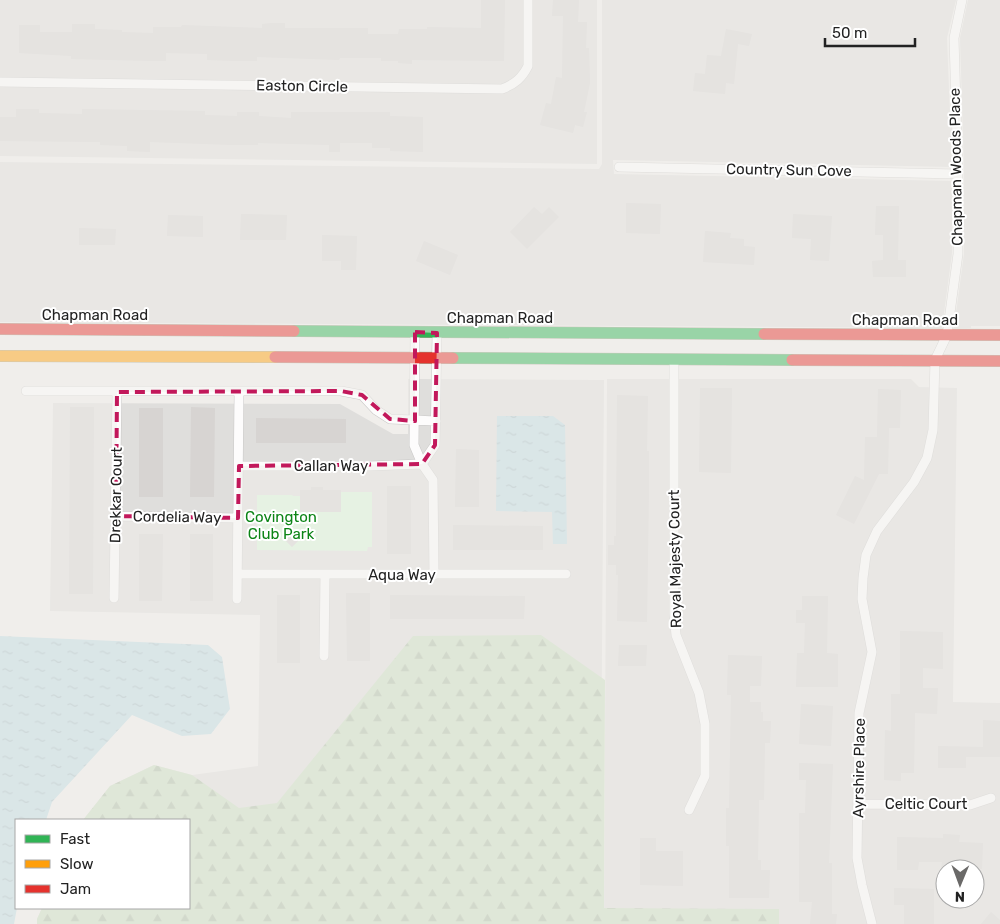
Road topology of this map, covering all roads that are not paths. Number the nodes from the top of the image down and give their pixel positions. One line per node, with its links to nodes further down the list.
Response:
1 (528, 0): 3 (street, Easton Circle)
2 (962, 0): 5 (street, Chapman Woods Place)
3 (0, 82)
4 (619, 167): 5 (street, Country Sun Cove)
5 (958, 174): 9 (street, Chapman Woods Place)
6 (0, 329): 7 (street, Chapman Road)
7 (415, 332): 8 (street, Chapman Road); 12 (street)
8 (437, 333): 9 (street, Chapman Road); 13 (street)
9 (947, 335): 10 (street, Chapman Road); 15 (street, Ayrshire Place)
10 (1000, 335)
11 (0, 356): 12 (street)
12 (414, 356): 13 (street); 20 (street)
13 (437, 357): 14 (street); 21 (street)
14 (674, 359): 15 (street); 35 (street, Royal Majesty Court)
15 (935, 360): 16 (street); 34 (street, Ayrshire Place)
16 (1000, 360)
17 (26, 391): 18 (street)
18 (117, 392): 19 (street); 24 (street, Drekkar Court)
19 (239, 392): 20 (street); 23 (street)
20 (415, 421): 21 (street); 22 (street)
21 (436, 421): 22 (street)
22 (422, 464): 23 (street, Callan Way); 29 (street)
23 (239, 466): 25 (street)
24 (116, 516): 25 (street, Cordelia Way); 30 (street, Drekkar Court)
25 (238, 518): 26 (street)
26 (238, 574): 27 (street, Aqua Way); 31 (street)
27 (325, 574): 29 (street, Aqua Way); 32 (street)
28 (566, 574): 29 (street, Aqua Way)
29 (434, 575)
30 (114, 598)
31 (237, 599)
32 (324, 656)
33 (991, 798): 34 (street, Celtic Court)
34 (859, 804): 36 (street, Ayrshire Place)
35 (689, 810)
36 (872, 924)

